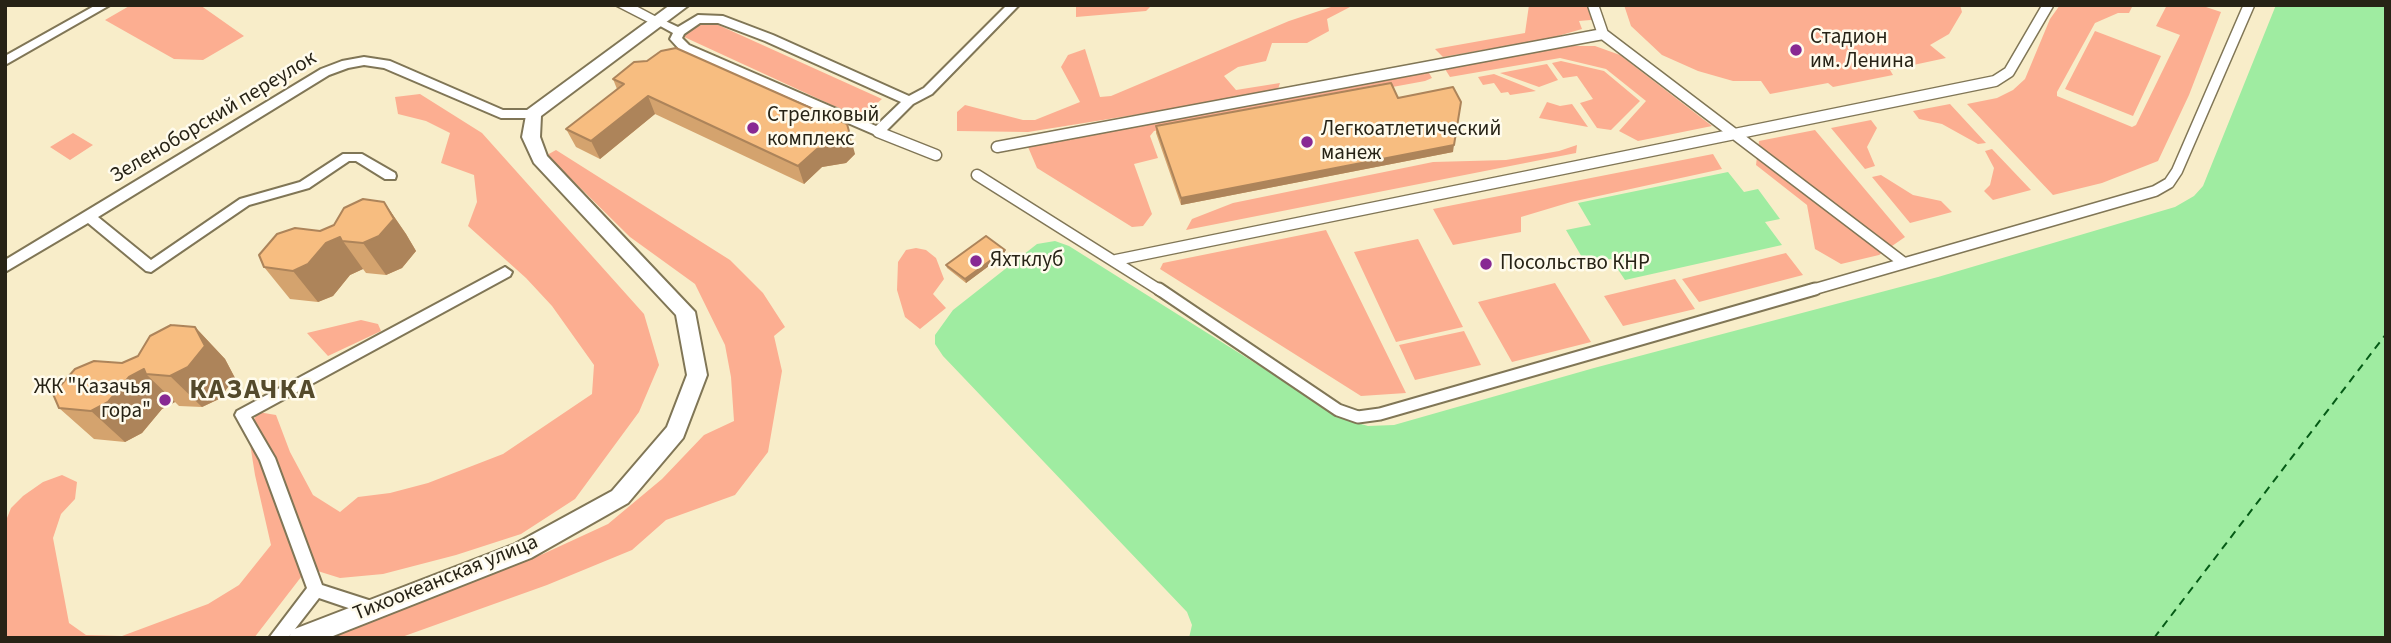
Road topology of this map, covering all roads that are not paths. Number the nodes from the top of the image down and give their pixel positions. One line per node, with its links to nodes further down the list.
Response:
1 (105, 5): 11 (street)
2 (622, 5): 8 (street)
3 (681, 5): 8 (main road)
4 (1014, 5): 12 (street)
5 (1593, 5): 10 (street)
6 (2048, 5): 15 (street)
7 (2249, 5): 22 (street)
8 (659, 22): 9 (street); 13 (main road)
9 (679, 32): 12 (street); 14 (street)
10 (1603, 34): 15 (street); 16 (street)
11 (9, 55)
12 (909, 101): 14 (street)
13 (533, 114): 20 (street, Зеленоборский переулок); 26 (main road, Тихоокеанская улица)
14 (878, 132): 17 (street)
15 (1734, 135): 21 (street); 22 (street)
16 (997, 147)
17 (936, 155)
18 (977, 174): 21 (street)
19 (390, 176): 20 (street)
20 (88, 216): 23 (street, Зеленоборский переулок)
21 (1116, 260): 22 (street)
22 (1904, 263)
23 (5, 267)
24 (505, 272): 25 (street)
25 (316, 590): 26 (street); 27 (street)
26 (375, 609): 28 (main road, Тихоокеанская улица)
27 (277, 638)
28 (300, 638)

